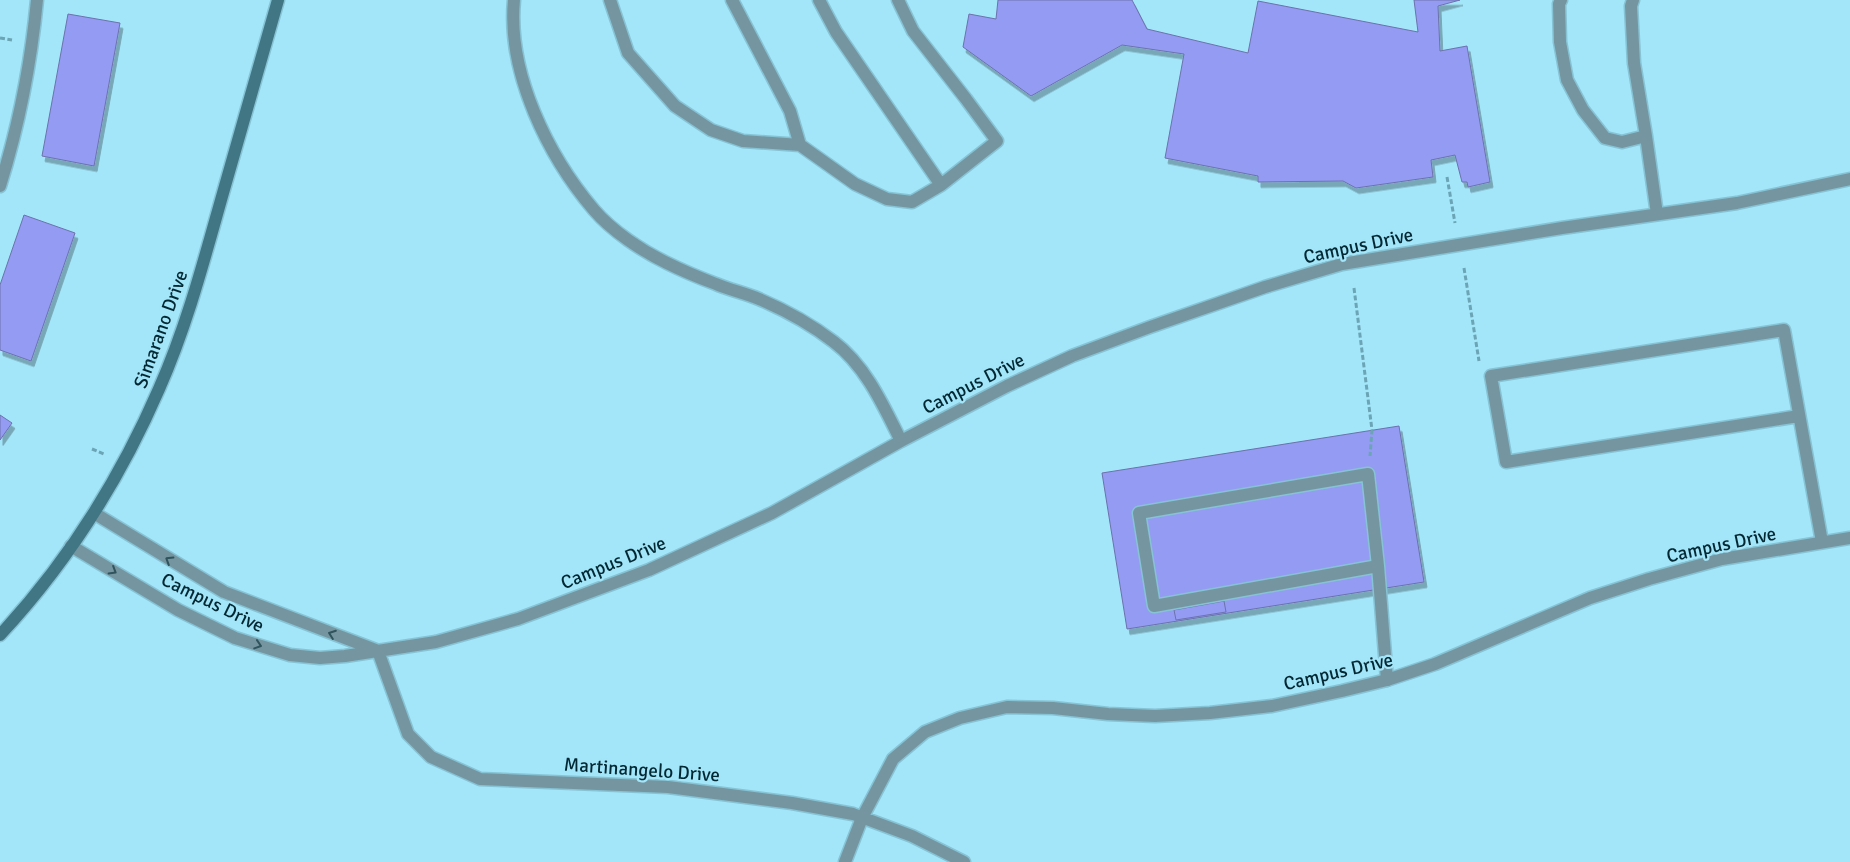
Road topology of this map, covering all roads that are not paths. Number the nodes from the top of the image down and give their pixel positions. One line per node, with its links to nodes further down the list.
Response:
1 (37, 0): 14 (street)
2 (278, 0): 18 (street, Simarano Drive)
3 (514, 0): 17 (street)
4 (610, 0): 11 (street)
5 (732, 0): 11 (street)
6 (819, 0): 13 (street)
7 (898, 0): 13 (street)
8 (1561, 0): 10 (street)
9 (1634, 0): 10 (street)
10 (1646, 136): 15 (street)
11 (800, 145): 13 (street)
12 (1850, 179): 15 (street, Campus Drive)
13 (941, 185)
14 (0, 186)
15 (1657, 214): 17 (street, Campus Drive)
16 (1800, 416): 16 (street); 20 (street)
17 (901, 441): 24 (street, Campus Drive)
18 (94, 513): 21 (street, Simarano Drive); 24 (street, Campus Drive, one-way to 18)
19 (1850, 538): 20 (street, Campus Drive)
20 (1822, 542): 25 (street, Campus Drive)
21 (71, 546): 23 (street, Simarano Drive); 24 (street, Campus Drive, one-way to 24)
22 (1378, 566): 22 (street); 25 (street)
23 (0, 635)
24 (378, 651): 26 (street, Martinangelo Drive)
25 (1387, 680): 26 (street, Campus Drive)
26 (862, 818): 27 (street, Campus Drive); 28 (street, Martinangelo Drive)
27 (845, 862)
28 (964, 862)

